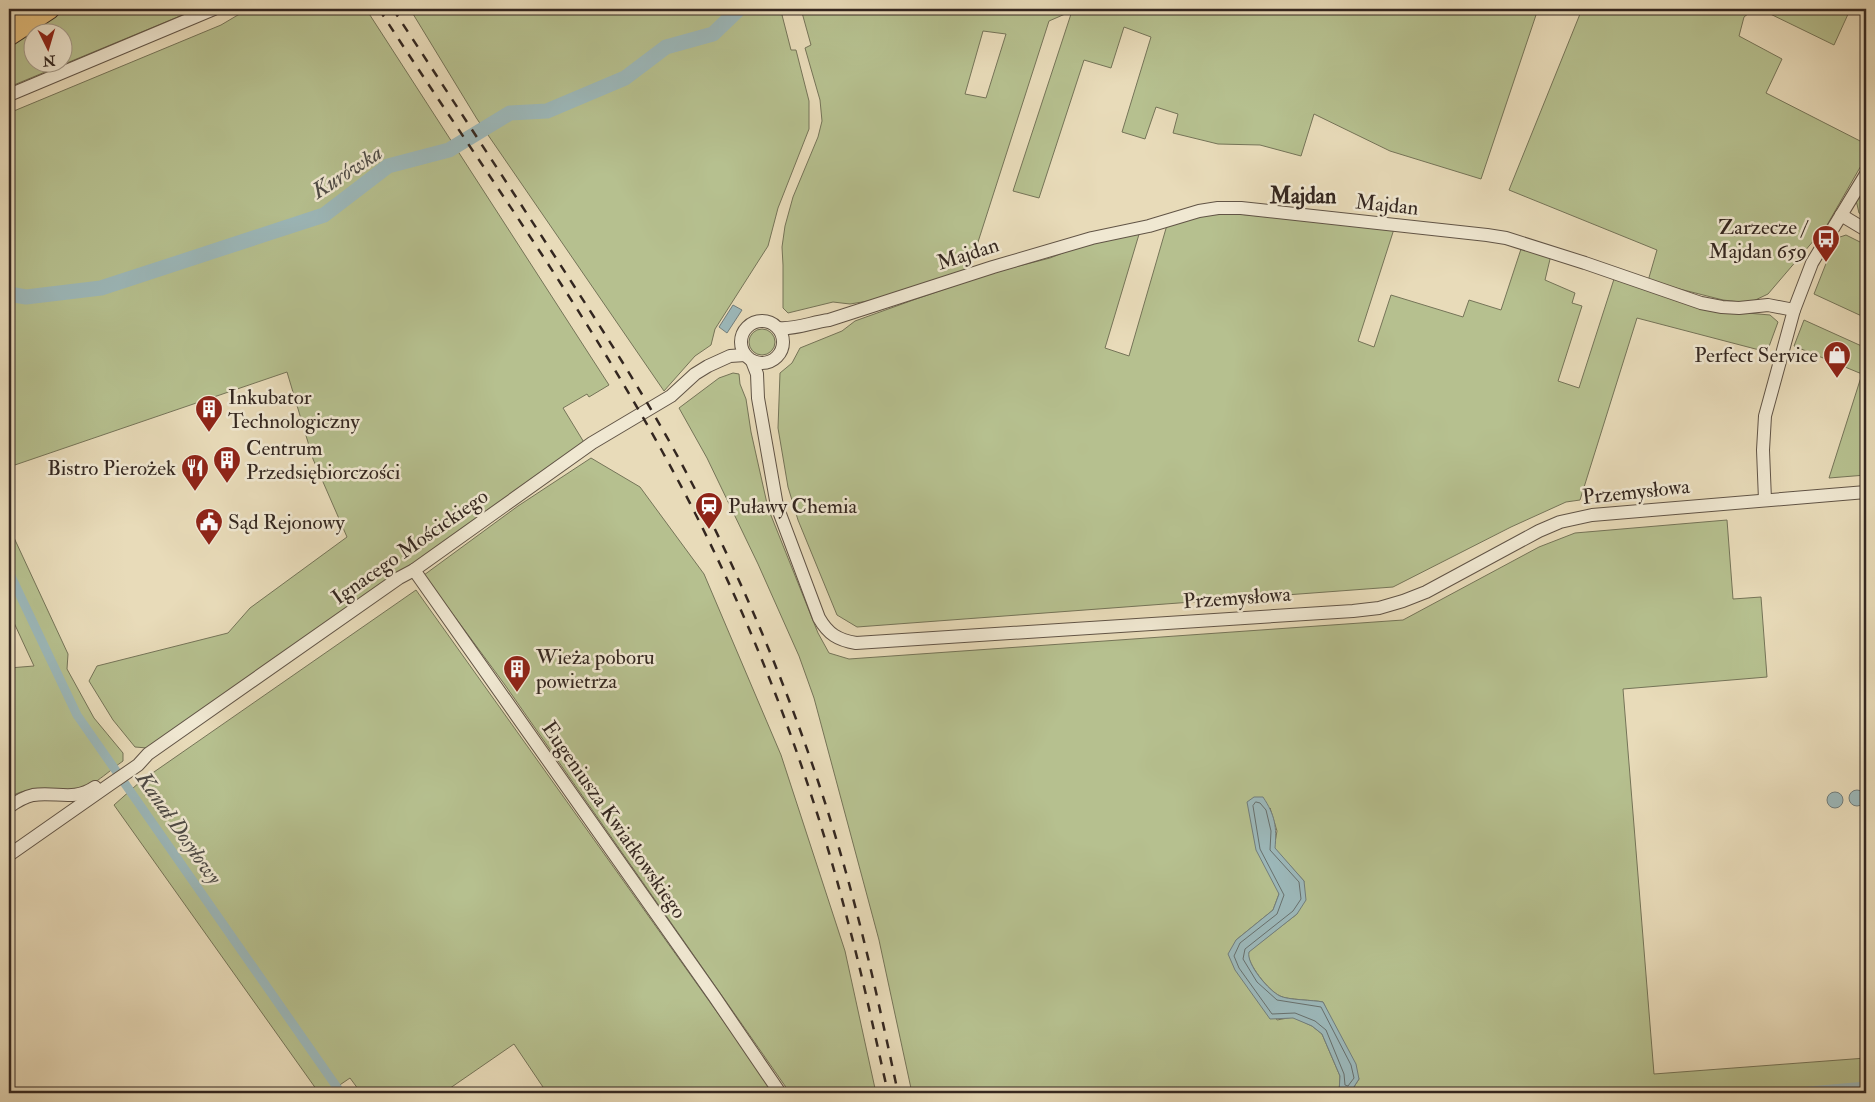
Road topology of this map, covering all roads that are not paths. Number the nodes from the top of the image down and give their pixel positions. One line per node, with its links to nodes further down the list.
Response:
1 (22, 9): 4 (highway)
2 (50, 9): 5 (highway)
3 (214, 9): 6 (street)
4 (9, 17)
5 (9, 36)
6 (9, 95)
7 (1866, 174): 8 (street)
8 (1841, 215): 9 (street); 10 (street)
9 (1866, 230)
10 (1794, 310): 11 (street, Majdan); 20 (street)
11 (829, 320): 12 (street, Majdan); 14 (street, Majdan)
12 (778, 328): 13 (street); 14 (street)
13 (741, 339): 15 (street); 17 (street, Ignacego Mościckiego)
14 (782, 346): 16 (street)
15 (749, 358): 16 (street); 17 (street, Ignacego Mościckiego); 18 (street, Przemysłowa)
16 (771, 361): 18 (street, Przemysłowa)
17 (696, 374): 21 (street, Ignacego Mościckiego)
18 (760, 408): 20 (street, Przemysłowa)
19 (1866, 492): 20 (street, Przemysłowa)
20 (1766, 500)
21 (414, 570): 22 (street, Ignacego Mościckiego); 27 (street, Eugeniusza Kwiatkowskiego)
22 (107, 783): 23 (street, Ignacego Mościckiego); 25 (street, Ignacego Mościckiego)
23 (59, 795): 24 (street, Ignacego Mościckiego); 25 (street)
24 (9, 807)
25 (63, 817): 26 (street, Ignacego Mościckiego)
26 (9, 855)
27 (780, 1093)

